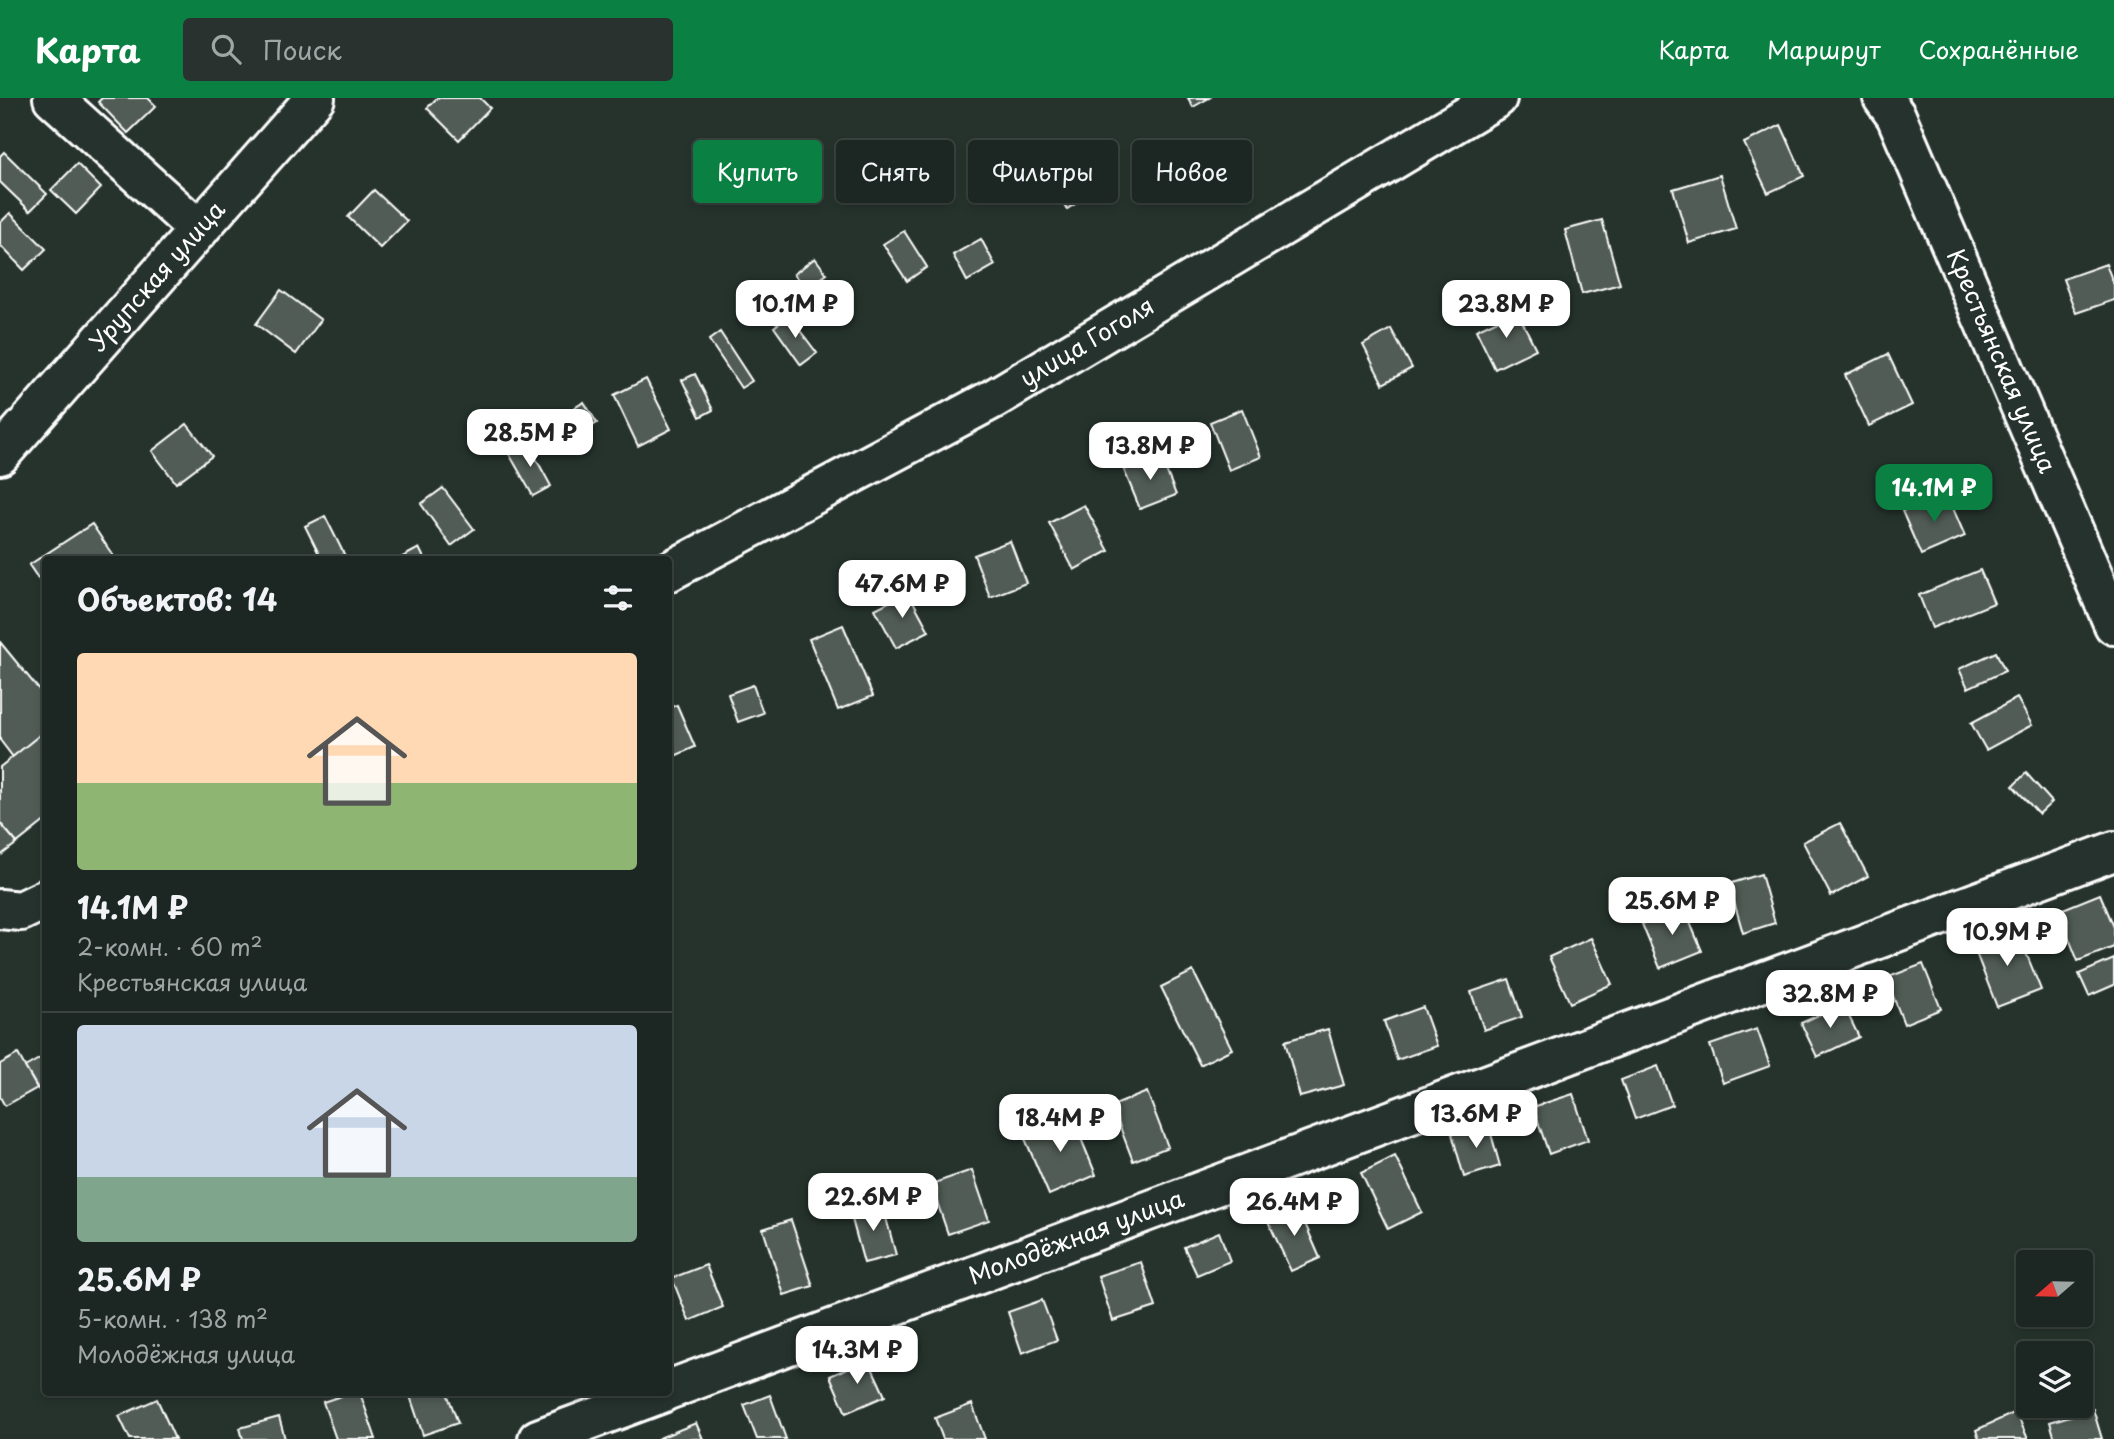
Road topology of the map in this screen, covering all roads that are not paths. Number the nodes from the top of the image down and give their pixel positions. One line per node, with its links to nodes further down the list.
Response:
1 (53, 98): 5 (street)
2 (315, 98): 5 (street, Урупская улица)
3 (1497, 98): 7 (street, улица Гоголя)
4 (1883, 98): 8 (street, Крестьянская улица)
5 (199, 230): 6 (street, Урупская улица)
6 (0, 455)
7 (672, 570)
8 (2114, 625)
9 (2114, 851): 12 (street, Молодёжная улица)
10 (42, 900): 11 (street)
11 (0, 909)
12 (672, 1390)
13 (654, 1396): 14 (street)
14 (538, 1439)

